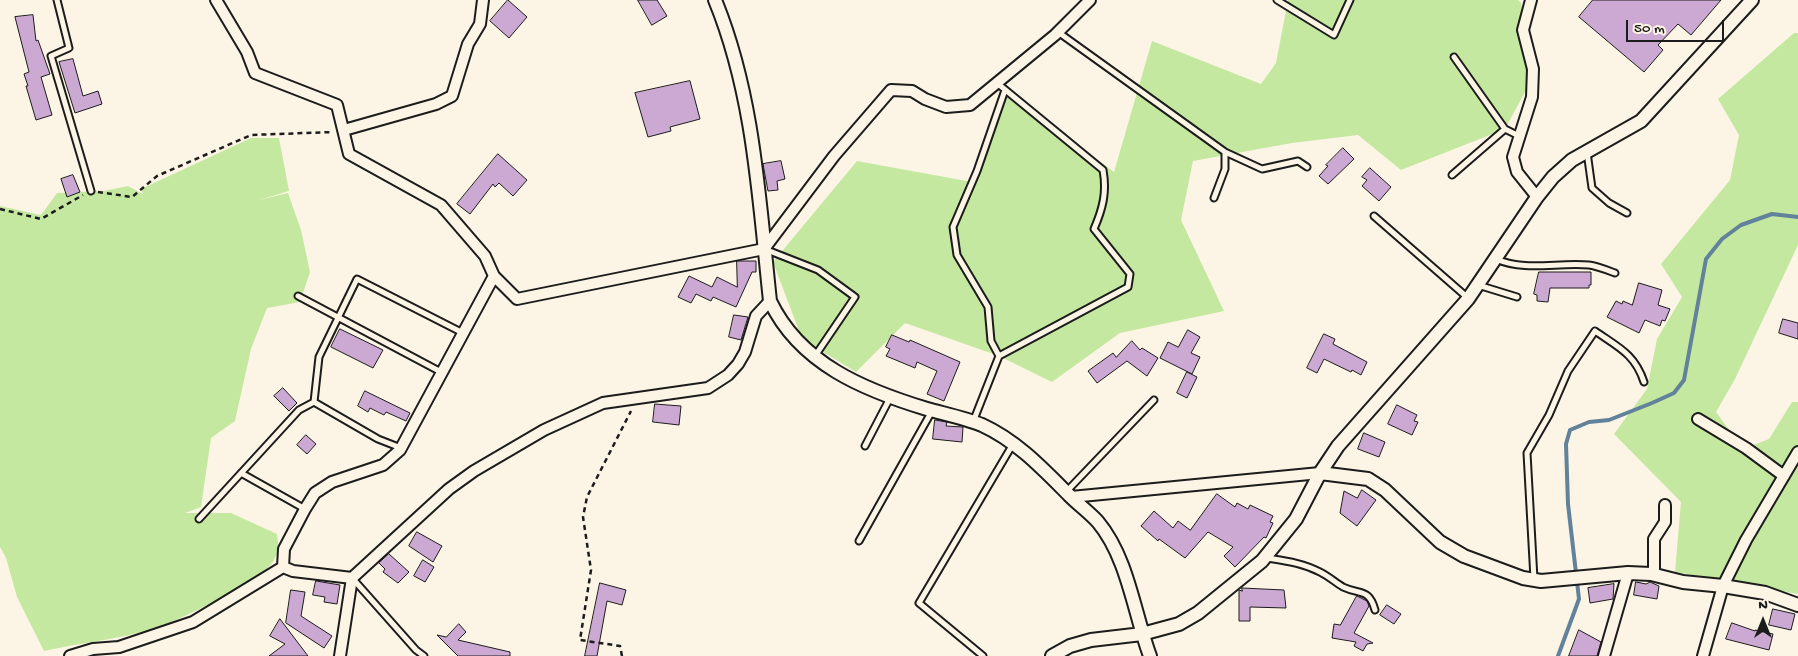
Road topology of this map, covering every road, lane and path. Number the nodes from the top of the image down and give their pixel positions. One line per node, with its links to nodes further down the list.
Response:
1 (58, 0): 20 (lane)
2 (216, 0): 14 (street)
3 (483, 0): 14 (street)
4 (715, 0): 26 (street)
5 (1090, 0): 10 (street)
6 (1277, 0): 7 (lane)
7 (1350, 0)
8 (1752, 0): 17 (street)
9 (1529, 1): 15 (street)
10 (1058, 32): 12 (street); 16 (lane)
11 (1454, 57): 13 (lane)
12 (1001, 86): 26 (street); 38 (lane); 38 (lane)
13 (1505, 129): 15 (lane); 19 (lane)
14 (344, 130): 20 (path); 29 (street)
15 (1519, 136): 21 (street)
16 (1225, 152): 18 (lane); 22 (lane)
17 (1587, 152): 21 (street); 24 (lane)
18 (1307, 167)
19 (1452, 175)
20 (91, 191): 23 (path)
21 (1537, 197): 27 (street)
22 (1214, 198)
23 (0, 209)
24 (1627, 213)
25 (1374, 216): 33 (lane)
26 (764, 249): 29 (street); 34 (street); 37 (lane)
27 (1495, 259): 28 (lane); 30 (street)
28 (1615, 273)
29 (494, 276): 36 (street)
30 (1478, 285): 32 (lane); 33 (street)
31 (298, 296): 35 (lane)
32 (1517, 297)
33 (1468, 298): 53 (street)
34 (770, 301): 37 (street); 41 (street)
35 (336, 318): 36 (lane); 39 (lane); 44 (lane)
36 (463, 333): 39 (street)
37 (815, 356): 42 (street)
38 (999, 356): 47 (lane)
39 (441, 372): 50 (street)
40 (1644, 382): 65 (lane)
41 (637, 398): 64 (street); 73 (path)
42 (890, 398): 45 (street); 49 (lane)
43 (1154, 400): 55 (lane)
44 (314, 402): 50 (lane); 52 (lane)
45 (932, 410): 47 (street); 59 (lane)
46 (1698, 419): 54 (street)
47 (973, 422): 48 (street)
48 (1013, 444): 55 (street); 74 (lane)
49 (865, 446)
50 (402, 448): 57 (street)
51 (1798, 452): 54 (street)
52 (241, 473): 57 (lane); 58 (lane)
53 (1320, 473): 55 (street); 60 (street); 65 (street)
54 (1784, 476): 66 (street)
55 (1069, 494): 69 (street)
56 (1665, 505): 63 (street)
57 (305, 509): 61 (street)
58 (199, 519)
59 (859, 541)
60 (1264, 558): 68 (lane); 69 (street)
61 (283, 567): 64 (street); 70 (street)
62 (1628, 573): 63 (street); 65 (street); 77 (street)
63 (1654, 575): 66 (street)
64 (352, 578): 71 (street); 72 (lane)
65 (1534, 580)
66 (1723, 586): 67 (street); 78 (street)
67 (1798, 604)
68 (1375, 610)
69 (1142, 634): 75 (street); 76 (street)
70 (70, 656)
71 (340, 656)
72 (424, 656)
73 (622, 656)
74 (983, 656)
75 (1052, 656)
76 (1150, 656)
77 (1604, 656)
78 (1703, 656)

